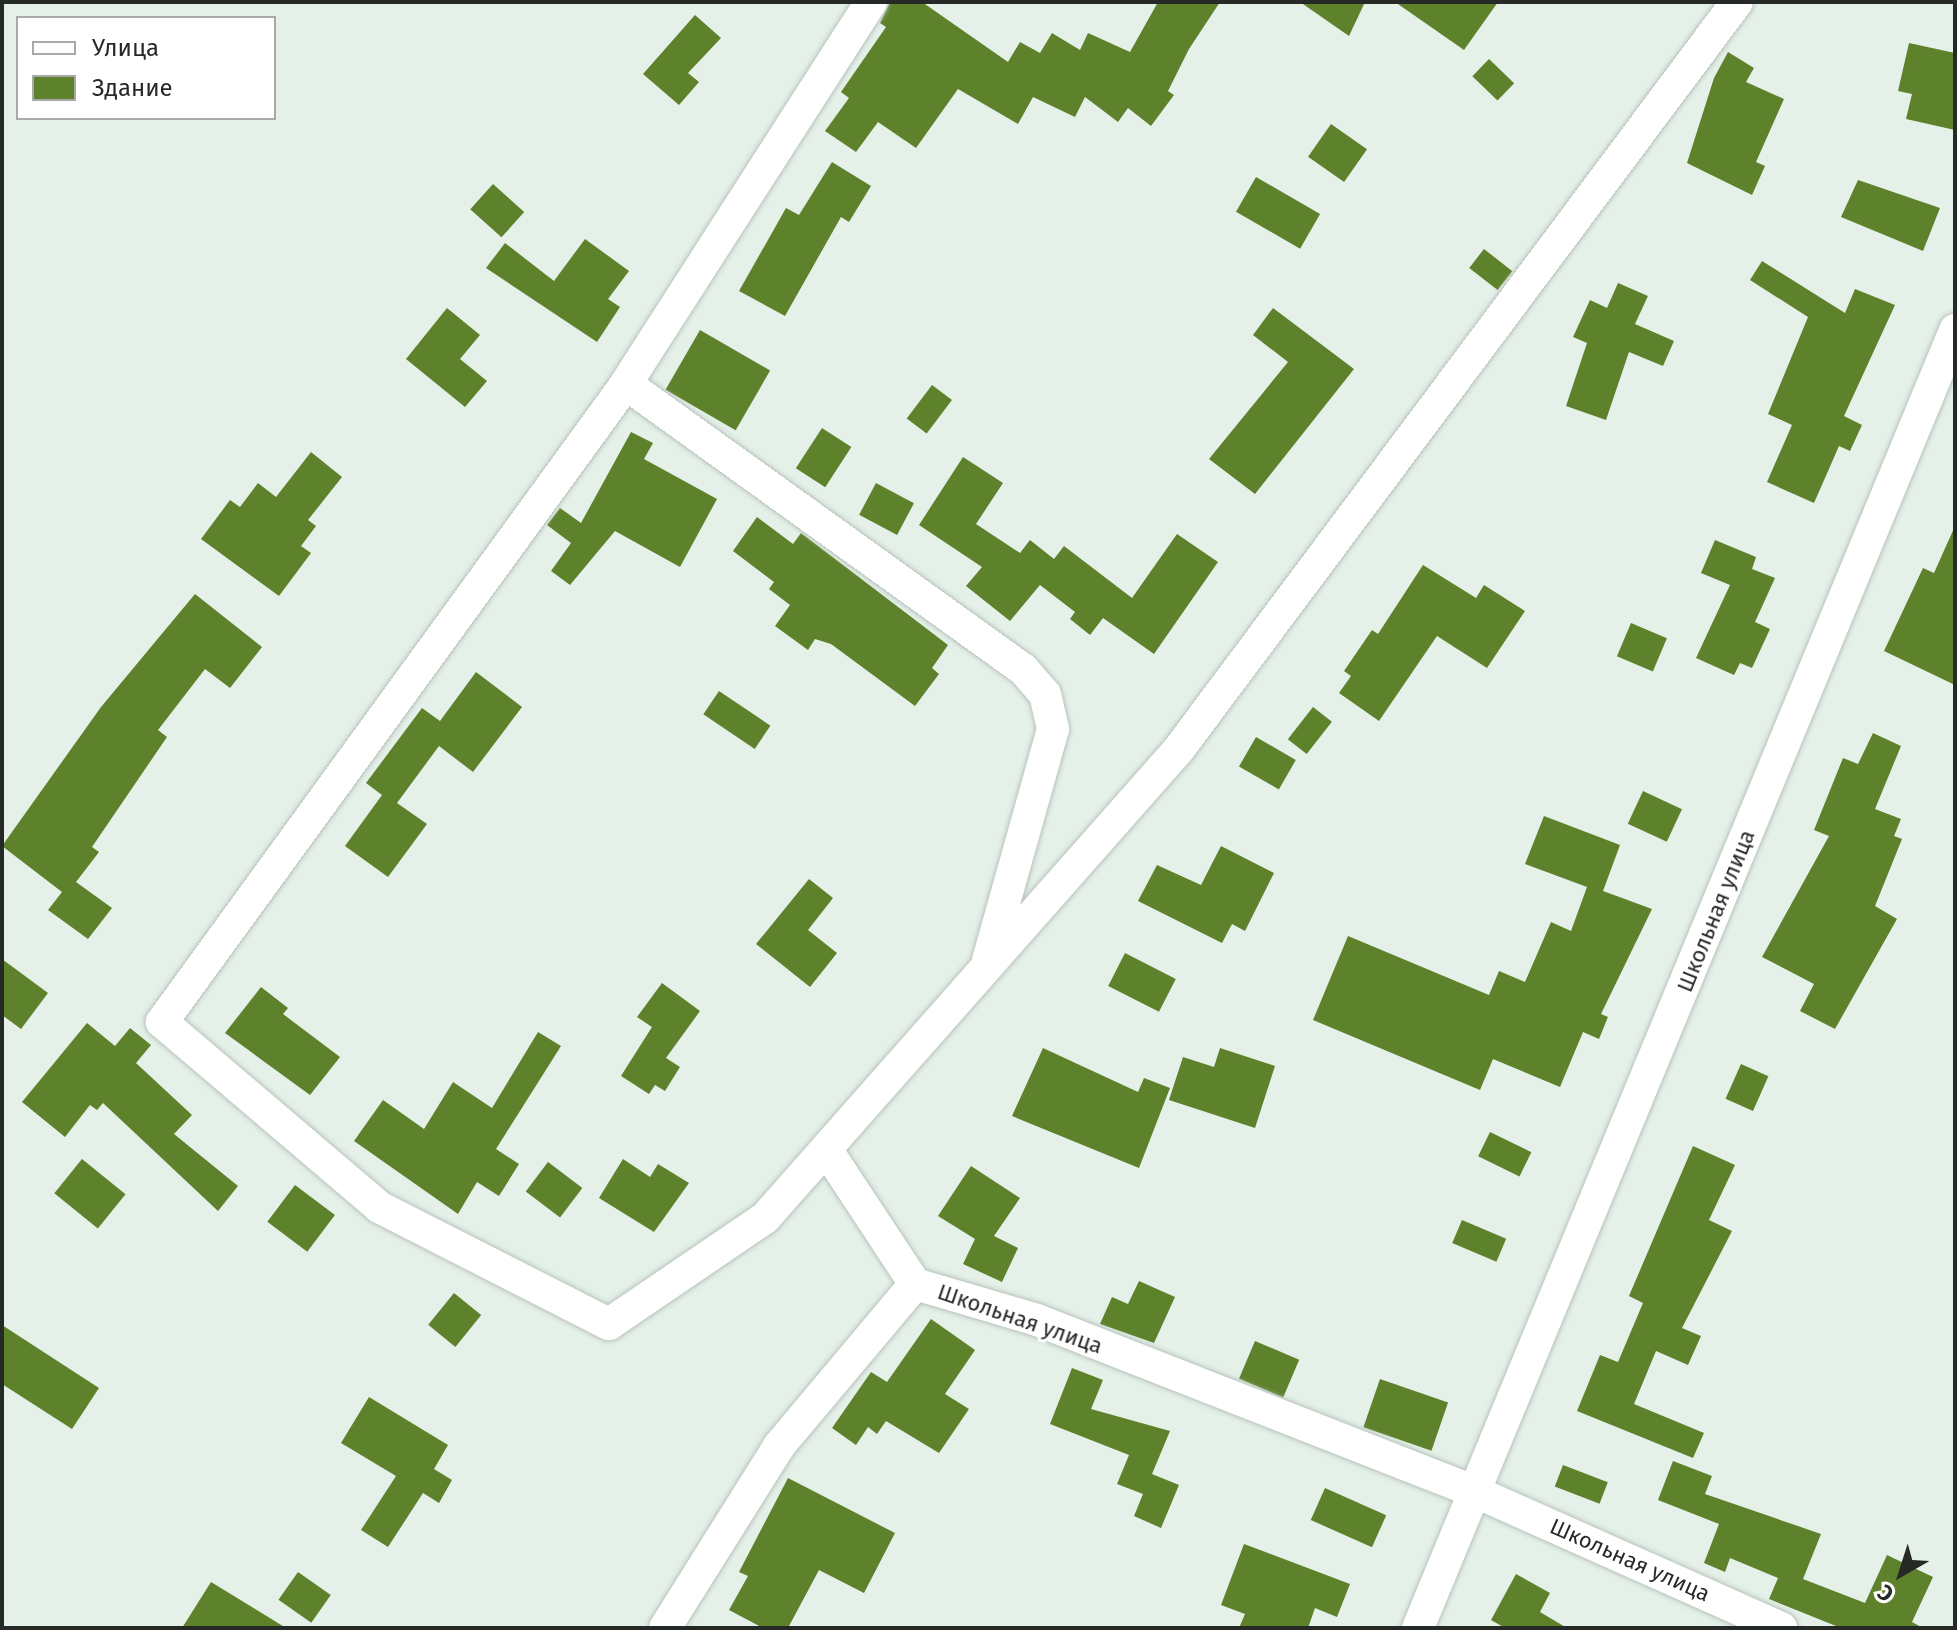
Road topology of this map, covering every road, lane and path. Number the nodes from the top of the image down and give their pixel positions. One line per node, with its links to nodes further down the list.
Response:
1 (871, 2): 4 (street)
2 (1731, 4): 5 (street)
3 (1955, 330): 8 (street, Школьная улица)
4 (626, 384): 5 (street); 6 (street)
5 (985, 972): 6 (street)
6 (828, 1152): 7 (street)
7 (915, 1284): 8 (street, Школьная улица); 9 (street, Школьная улица)
8 (1478, 1493): 10 (street, Школьная улица); 11 (street, Школьная улица)
9 (665, 1628)
10 (1418, 1628)
11 (1781, 1628)

